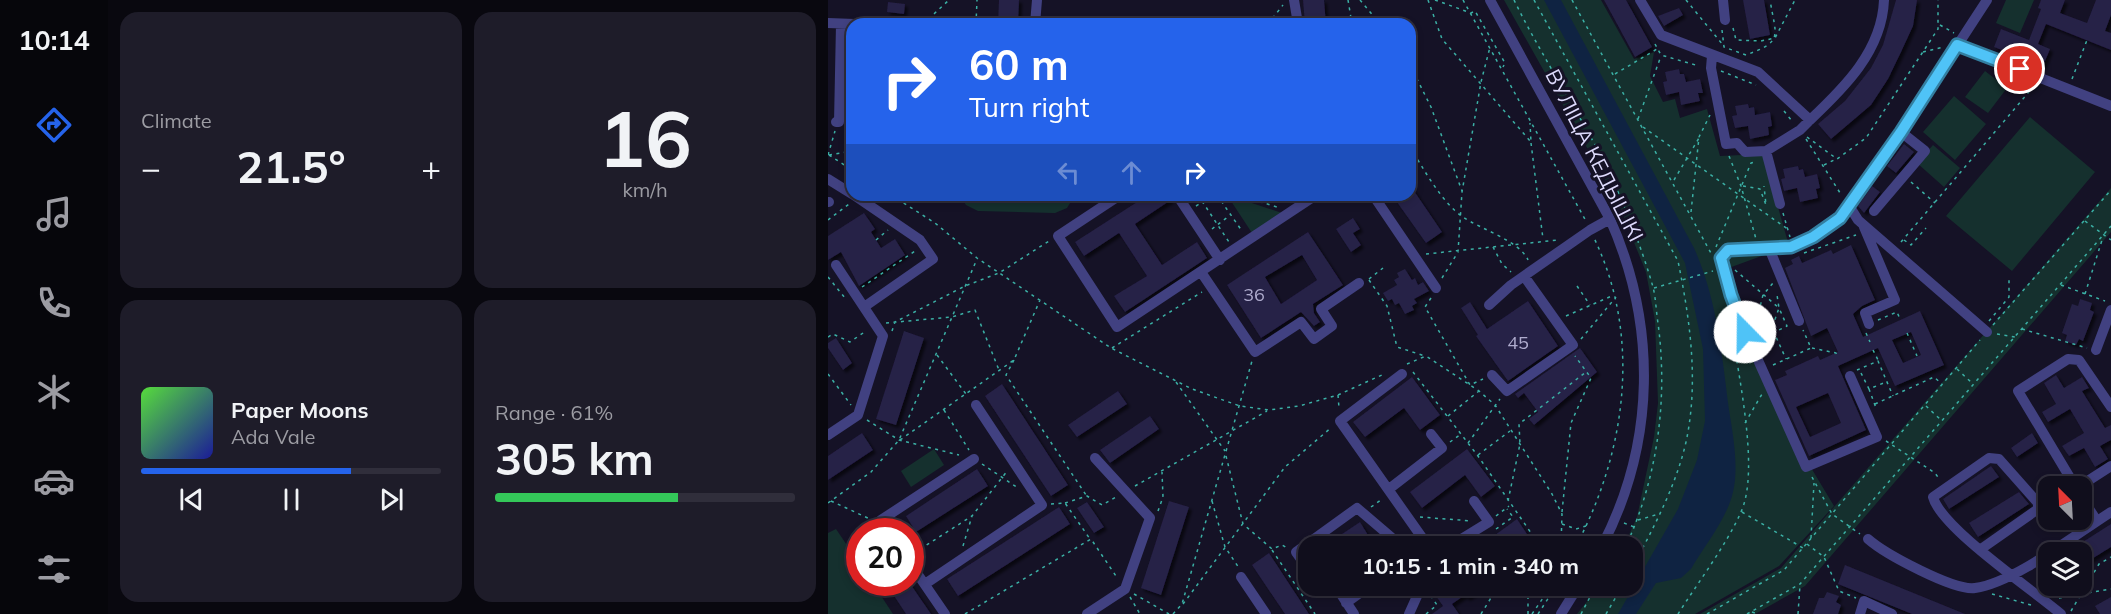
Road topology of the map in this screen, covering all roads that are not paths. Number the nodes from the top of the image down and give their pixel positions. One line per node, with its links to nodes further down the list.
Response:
1 (1036, 0): 8 (street)
2 (1294, 0): 9 (street)
3 (1490, 0): 31 (street, ВУЛІЦА КЕДЫШКІ)
4 (1640, 0): 15 (street)
5 (1723, 0): 11 (street)
6 (1884, 0): 17 (street)
7 (1987, 0): 14 (street)
8 (1035, 18)
9 (1297, 18)
10 (828, 23): 12 (street)
11 (1723, 23)
12 (841, 24): 13 (street); 18 (street)
13 (846, 24)
14 (1956, 39): 16 (street); 19 (street)
15 (1712, 56): 17 (street); 20 (street)
16 (2111, 106)
17 (1810, 120): 20 (street)
18 (838, 122)
19 (1901, 132): 28 (street); 30 (street)
20 (1766, 151): 29 (street)
21 (828, 179): 22 (street)
22 (846, 192)
23 (859, 201): 41 (street)
24 (1111, 201): 36 (street)
25 (1181, 201): 34 (street)
26 (1308, 201): 34 (street)
27 (1377, 201): 39 (street)
28 (1848, 204): 32 (street); 33 (street)
29 (1781, 208)
30 (1874, 211)
31 (1611, 219): 37 (street); 69 (street, ВУЛІЦА КЕДЫШКІ)
32 (1865, 227): 44 (street); 45 (street)
33 (1763, 248): 43 (street); 47 (street)
34 (1221, 260): 36 (street)
35 (836, 265): 41 (street)
36 (1201, 272): 38 (street)
37 (1526, 275): 40 (street); 49 (street)
38 (1364, 281)
39 (1436, 288)
40 (1489, 305)
41 (864, 307): 53 (street)
42 (2111, 310): 46 (street)
43 (1799, 321)
44 (1869, 324)
45 (1984, 330)
46 (2096, 350)
47 (1854, 373)
48 (1402, 374): 59 (street)
49 (1492, 375)
50 (976, 405): 74 (street)
51 (2111, 406): 57 (street)
52 (1431, 434): 59 (street)
53 (828, 435)
54 (1095, 458): 81 (street)
55 (974, 459): 63 (street)
56 (2111, 466): 58 (street)
57 (2068, 476)
58 (2092, 478)
59 (1390, 491): 67 (street)
60 (1474, 501): 68 (street)
61 (2111, 512): 64 (street)
62 (2092, 513): 64 (street)
63 (884, 518)
64 (2097, 521): 72 (street)
65 (1318, 536): 66 (street)
66 (1390, 536)
67 (1421, 536)
68 (1466, 536)
69 (1607, 536)
70 (1868, 539): 72 (street)
71 (1981, 549): 71 (street); 72 (street)
72 (2009, 576): 88 (street)
73 (1241, 577): 82 (street)
74 (925, 584): 80 (street)
75 (1342, 596): 79 (street)
76 (1356, 596): 79 (street)
77 (1417, 596): 84 (street)
78 (1573, 596): 85 (street)
79 (1346, 603): 83 (street)
80 (945, 614)
81 (1088, 614)
82 (1266, 614)
83 (1354, 614)
84 (1409, 614)
85 (1561, 614)
86 (1860, 614): 87 (street)
87 (1892, 614)
88 (2061, 614)

